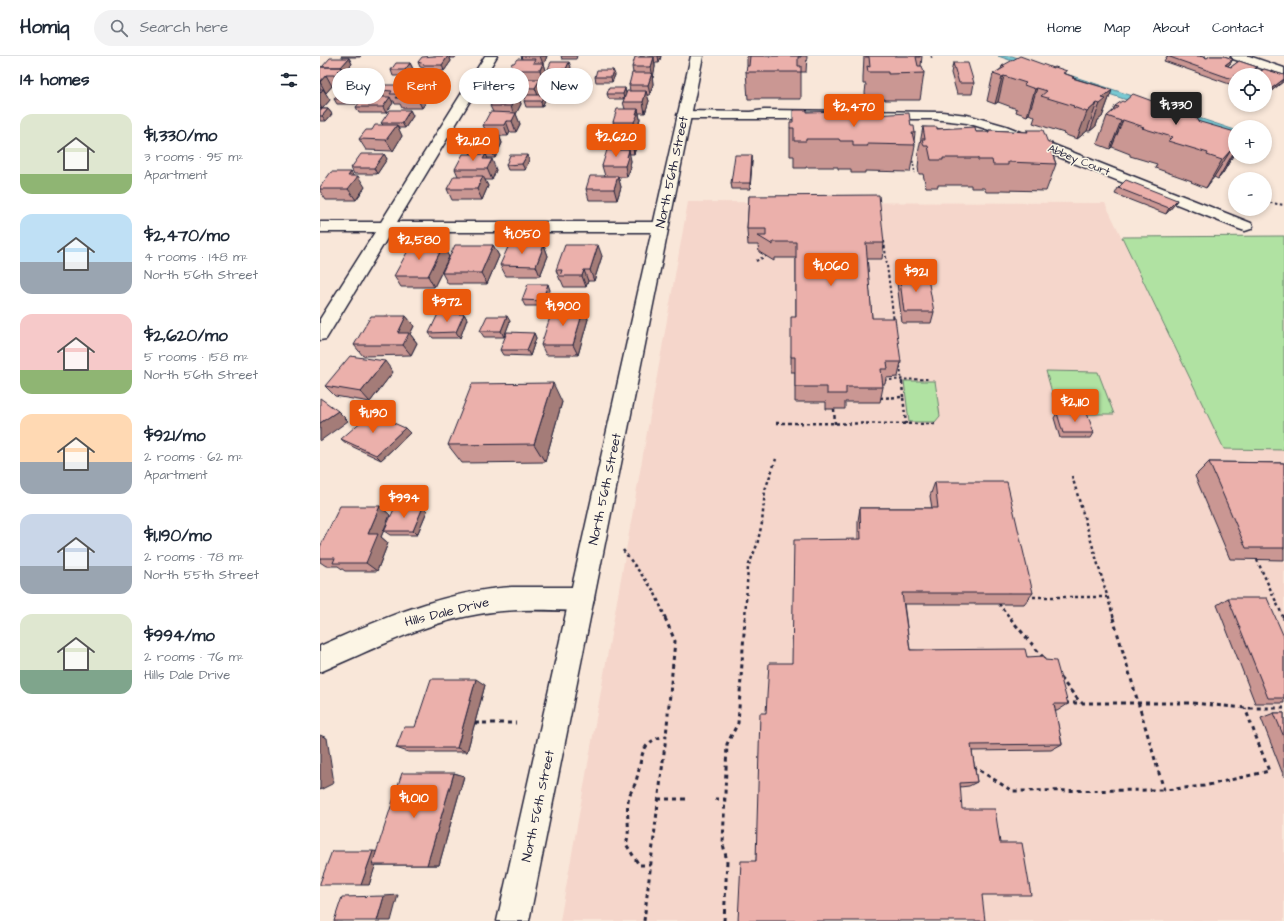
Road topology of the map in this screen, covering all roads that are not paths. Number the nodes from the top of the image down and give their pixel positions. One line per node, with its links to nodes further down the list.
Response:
1 (491, 56): 8 (street)
2 (697, 56): 5 (street, North 56th Street)
3 (1237, 56): 4 (street)
4 (1284, 72)
5 (685, 111): 6 (street, Abbey Court); 9 (street, North 56th Street)
6 (1245, 226)
7 (320, 228): 8 (street)
8 (387, 228): 9 (street); 10 (street)
9 (660, 228): 11 (street, North 56th Street)
10 (320, 334)
11 (582, 599): 12 (street, Hills Dale Drive); 13 (street, North 56th Street)
12 (320, 659)
13 (513, 921)

